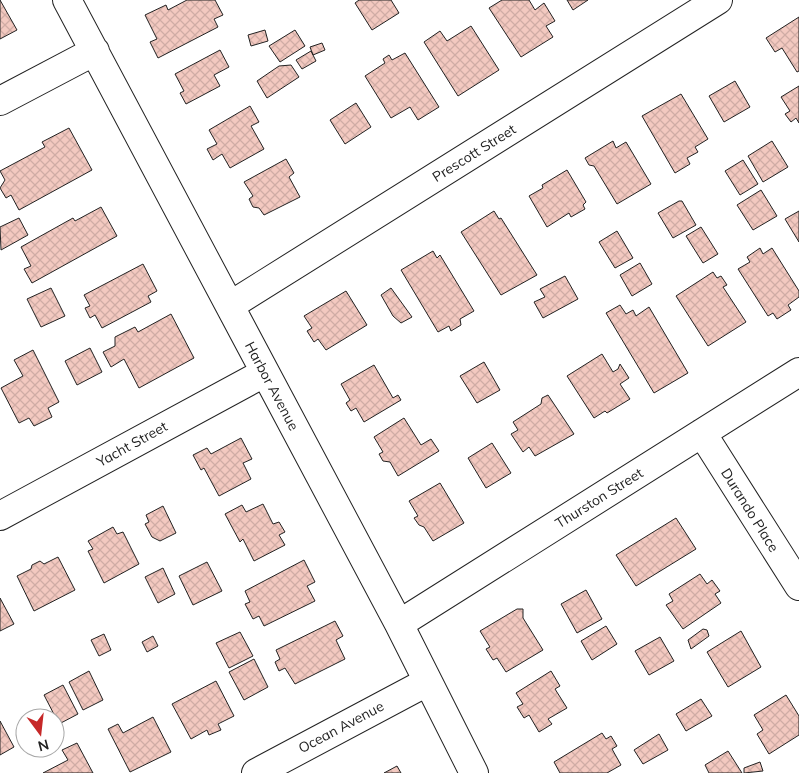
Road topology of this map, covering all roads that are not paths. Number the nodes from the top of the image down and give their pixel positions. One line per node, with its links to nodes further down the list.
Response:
1 (68, 0): 3 (street, Harbor Avenue)
2 (718, 0): 5 (street, Prescott Street)
3 (94, 51): 4 (street); 5 (street, Harbor Avenue)
4 (0, 101)
5 (230, 306): 7 (street, Harbor Avenue)
6 (799, 372): 8 (street, Thurston Street)
7 (264, 373): 9 (street, Yacht Street); 11 (street, Harbor Avenue)
8 (702, 433): 10 (street, Durando Place); 11 (street, Thurston Street)
9 (0, 516)
10 (799, 586)
11 (399, 624): 12 (street, Harbor Avenue)
12 (427, 682): 13 (street, Ocean Avenue); 14 (street, Harbor Avenue)
13 (256, 773)
14 (474, 773)

